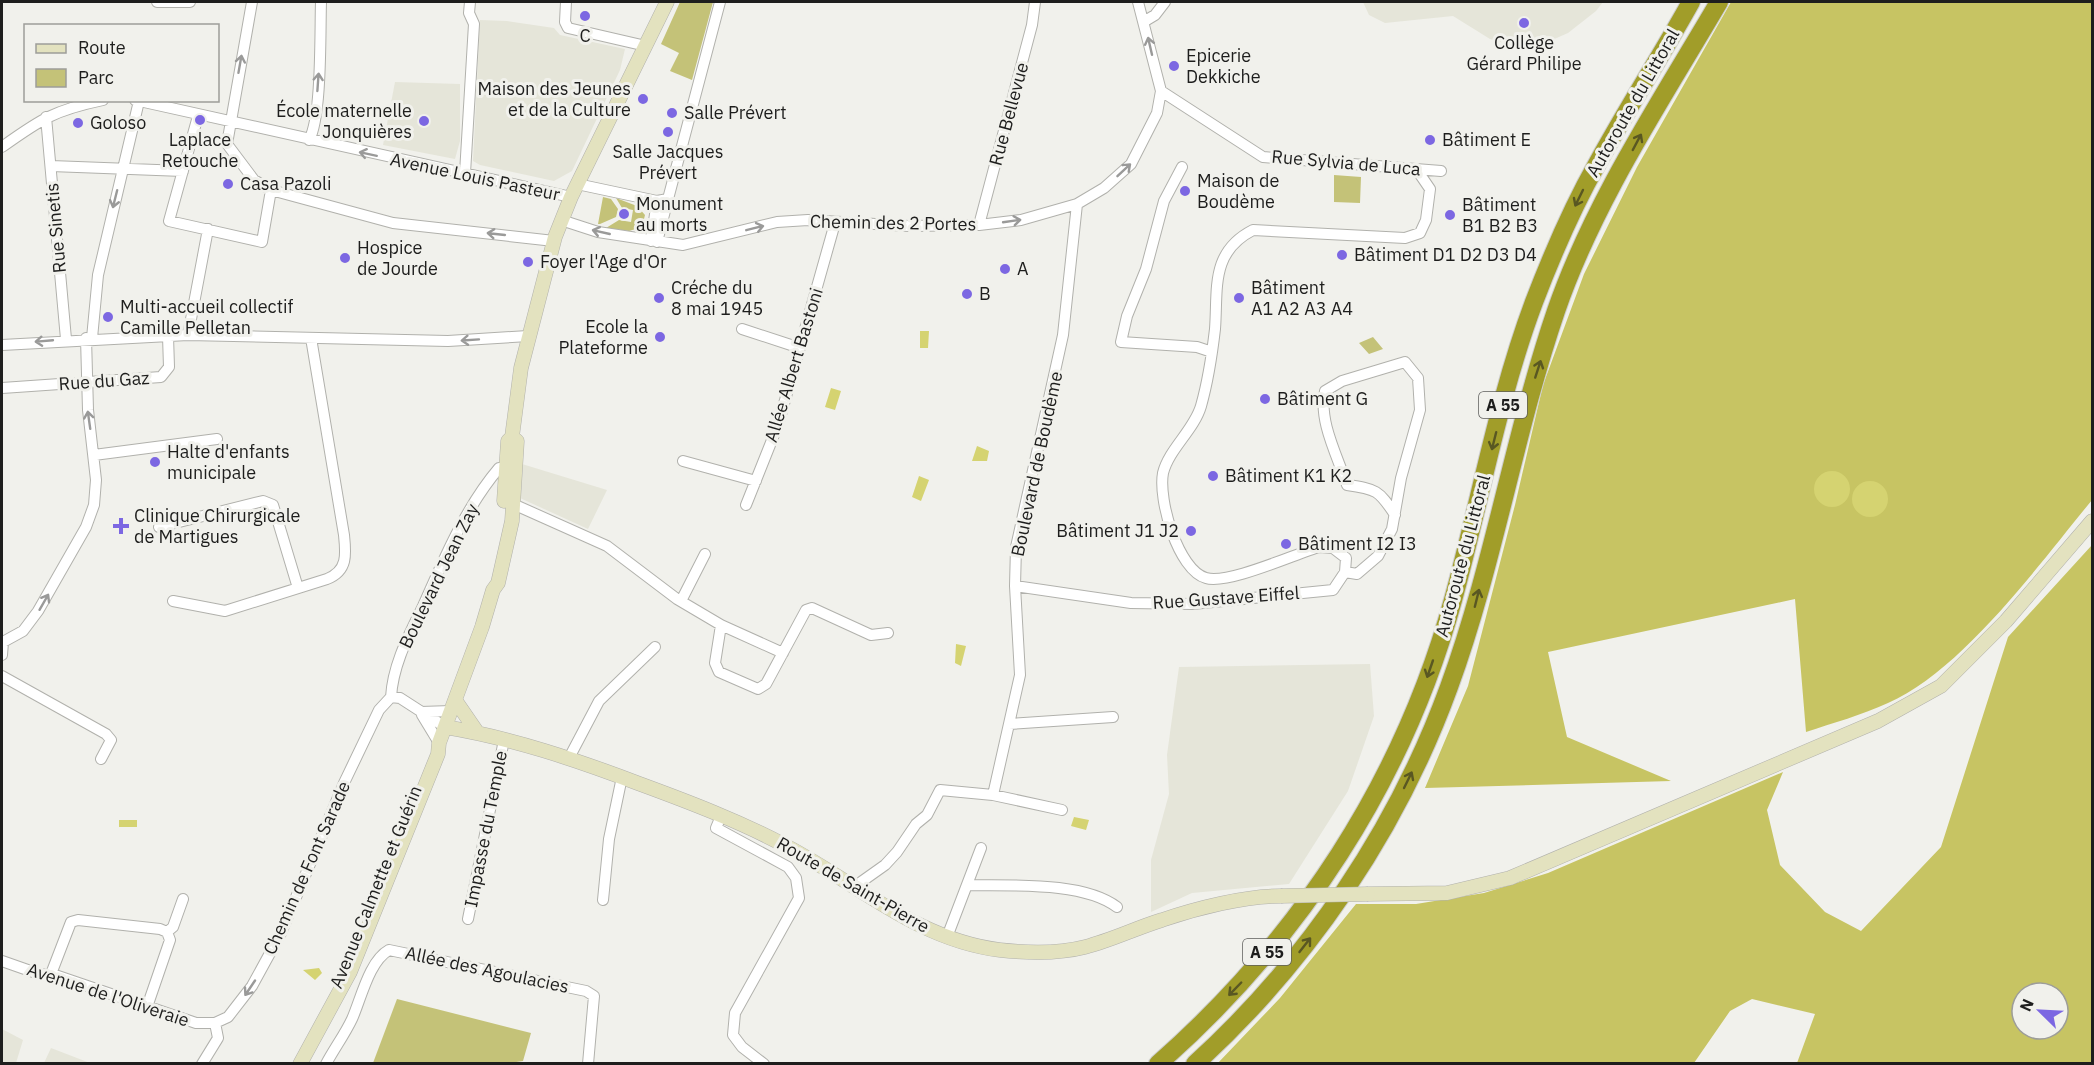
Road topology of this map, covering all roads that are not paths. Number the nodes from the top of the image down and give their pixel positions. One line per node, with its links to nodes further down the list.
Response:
1 (157, 2): 2 (street)
2 (190, 2)
3 (252, 2): 22 (street, one-way to 3)
4 (321, 2): 23 (street, one-way to 4)
5 (470, 2): 31 (street)
6 (566, 2): 15 (street)
7 (667, 2): 15 (main road, Avenue Calmette et Guérin)
8 (720, 2): 35 (street)
9 (1035, 2): 39 (street, Rue Bellevue)
10 (1138, 2): 14 (street, Chemin des 2 Portes)
11 (1165, 2): 14 (street)
12 (1691, 2): 112 (highway, Autoroute du Littoral / A 55, one-way to 112)
13 (1719, 2): 113 (highway, Autoroute du Littoral / A 55, one-way to 13)
14 (1144, 21): 16 (street, Chemin des 2 Portes, one-way to 14)
15 (646, 46): 32 (main road, Avenue Calmette et Guérin)
16 (1161, 91): 28 (street, Rue Sylvia de Luca); 36 (street, Chemin des 2 Portes, one-way to 16)
17 (93, 102): 21 (street)
18 (137, 102): 26 (street)
19 (141, 102): 20 (street, Avenue Louis Pasteur)
20 (198, 116): 22 (street, Avenue Louis Pasteur); 29 (street)
21 (46, 117): 24 (street); 25 (street, Rue Sinetis)
22 (230, 122): 23 (street, Avenue Louis Pasteur); 33 (street)
23 (309, 140): 31 (street, Avenue Louis Pasteur, one-way to 23)
24 (2, 147)
25 (51, 165): 26 (street); 49 (street, Rue Sinetis)
26 (123, 167): 29 (street); 47 (street, one-way to 47)
27 (1182, 167): 52 (street)
28 (1417, 170): 30 (street, Rue Sylvia de Luca); 52 (street)
29 (183, 171): 40 (street)
30 (1441, 171)
31 (465, 173): 34 (street, Avenue Louis Pasteur)
32 (578, 184): 34 (main road, Avenue Calmette et Guérin); 35 (street)
33 (271, 190): 40 (street); 41 (street, one-way to 33)
34 (571, 197): 37 (main road, Avenue Calmette et Guérin)
35 (663, 200): 42 (street)
36 (1077, 204): 39 (street, Chemin des 2 Portes, one-way to 36); 67 (street, Boulevard de Boudème)
37 (561, 220): 41 (main road, Avenue Calmette et Guérin); 42 (street, Chemin des 2 Portes, one-way to 37)
38 (835, 223): 39 (street, Chemin des 2 Portes); 42 (street, Chemin des 2 Portes, one-way to 38); 51 (street, Allée Albert Bastoni)
39 (980, 225)
40 (208, 230): 44 (street)
41 (554, 241): 46 (main road, Avenue Calmette et Guérin)
42 (654, 241)
43 (742, 329): 51 (street)
44 (188, 335): 45 (street); 48 (street)
45 (168, 336): 47 (street); 53 (street, Rue du Gaz)
46 (528, 336): 48 (street, one-way to 48); 58 (main road, Avenue Calmette et Guérin)
47 (89, 338): 49 (street); 53 (street)
48 (311, 338): 68 (street)
49 (66, 339): 50 (street, one-way to 50)
50 (2, 345)
51 (800, 348): 59 (street, Allée Albert Bastoni)
52 (1212, 352): 66 (street)
53 (89, 382): 54 (street, Rue du Gaz); 56 (street, one-way to 53)
54 (2, 388)
55 (217, 439): 56 (street)
56 (94, 455): 73 (street, one-way to 56)
57 (683, 461): 59 (street)
58 (511, 468): 60 (main road, Avenue Calmette et Guérin); 78 (street, Boulevard Jean Zay)
59 (756, 481): 61 (street, Allée Albert Bastoni)
60 (509, 504): 70 (street); 79 (main road, Avenue Calmette et Guérin)
61 (746, 505)
62 (1395, 515): 62 (street, Rue Gustave Eiffel); 66 (street, Rue Gustave Eiffel)
63 (2092, 521): 101 (main road, Route de Saint-Pierre, bridge)
64 (159, 527): 68 (street)
65 (705, 554): 70 (street)
66 (1345, 572): 67 (street, Rue Gustave Eiffel)
67 (1015, 586): 82 (street, Boulevard de Boudème)
68 (298, 588): 69 (street)
69 (173, 601)
70 (681, 602): 71 (street)
71 (721, 625): 75 (street); 75 (street)
72 (888, 633): 75 (street)
73 (2, 641): 76 (street)
74 (655, 647): 87 (street)
75 (783, 653)
76 (2, 655)
77 (2, 676): 88 (street)
78 (391, 697): 80 (street); 105 (street, Chemin de Font Sarade, one-way to 105)
79 (453, 706): 80 (street); 83 (main road, Avenue Calmette et Guérin); 84 (main road)
80 (420, 712): 83 (street); 86 (street)
81 (1113, 717): 82 (street)
82 (1009, 724): 90 (street, Boulevard de Boudème)
83 (445, 727): 84 (main road, Route de Saint-Pierre); 86 (main road, Avenue Calmette et Guérin)
84 (477, 732): 85 (main road, Route de Saint-Pierre)
85 (504, 740): 87 (main road, Route de Saint-Pierre); 99 (street, Impasse du Temple)
86 (439, 743): 107 (main road, Avenue Calmette et Guérin); 108 (main road, Avenue Calmette et Guérin)
87 (569, 758): 89 (main road, Route de Saint-Pierre)
88 (102, 759)
89 (622, 777): 92 (main road, Route de Saint-Pierre); 97 (street)
90 (993, 795): 91 (street); 95 (street)
91 (1062, 810)
92 (721, 816): 95 (main road, Route de Saint-Pierre); 111 (street)
93 (981, 848): 94 (street)
94 (967, 885): 98 (street); 101 (street)
95 (854, 887): 101 (main road, Route de Saint-Pierre)
96 (183, 898): 100 (street)
97 (603, 900)
98 (1117, 908)
99 (468, 919)
100 (167, 932): 103 (street); 104 (street)
101 (947, 937)
102 (2, 961): 103 (street, Avenue de l'Oliveraie)
103 (51, 974): 104 (street, Avenue de l'Oliveraie)
104 (147, 1007): 105 (street, Avenue de l'Oliveraie)
105 (215, 1023): 106 (street)
106 (202, 1064)
107 (293, 1064)
108 (300, 1064)
109 (326, 1064): 110 (street, Allée des Agoulacies)
110 (588, 1064)
111 (764, 1064)
112 (1158, 1064)
113 (1196, 1064)

